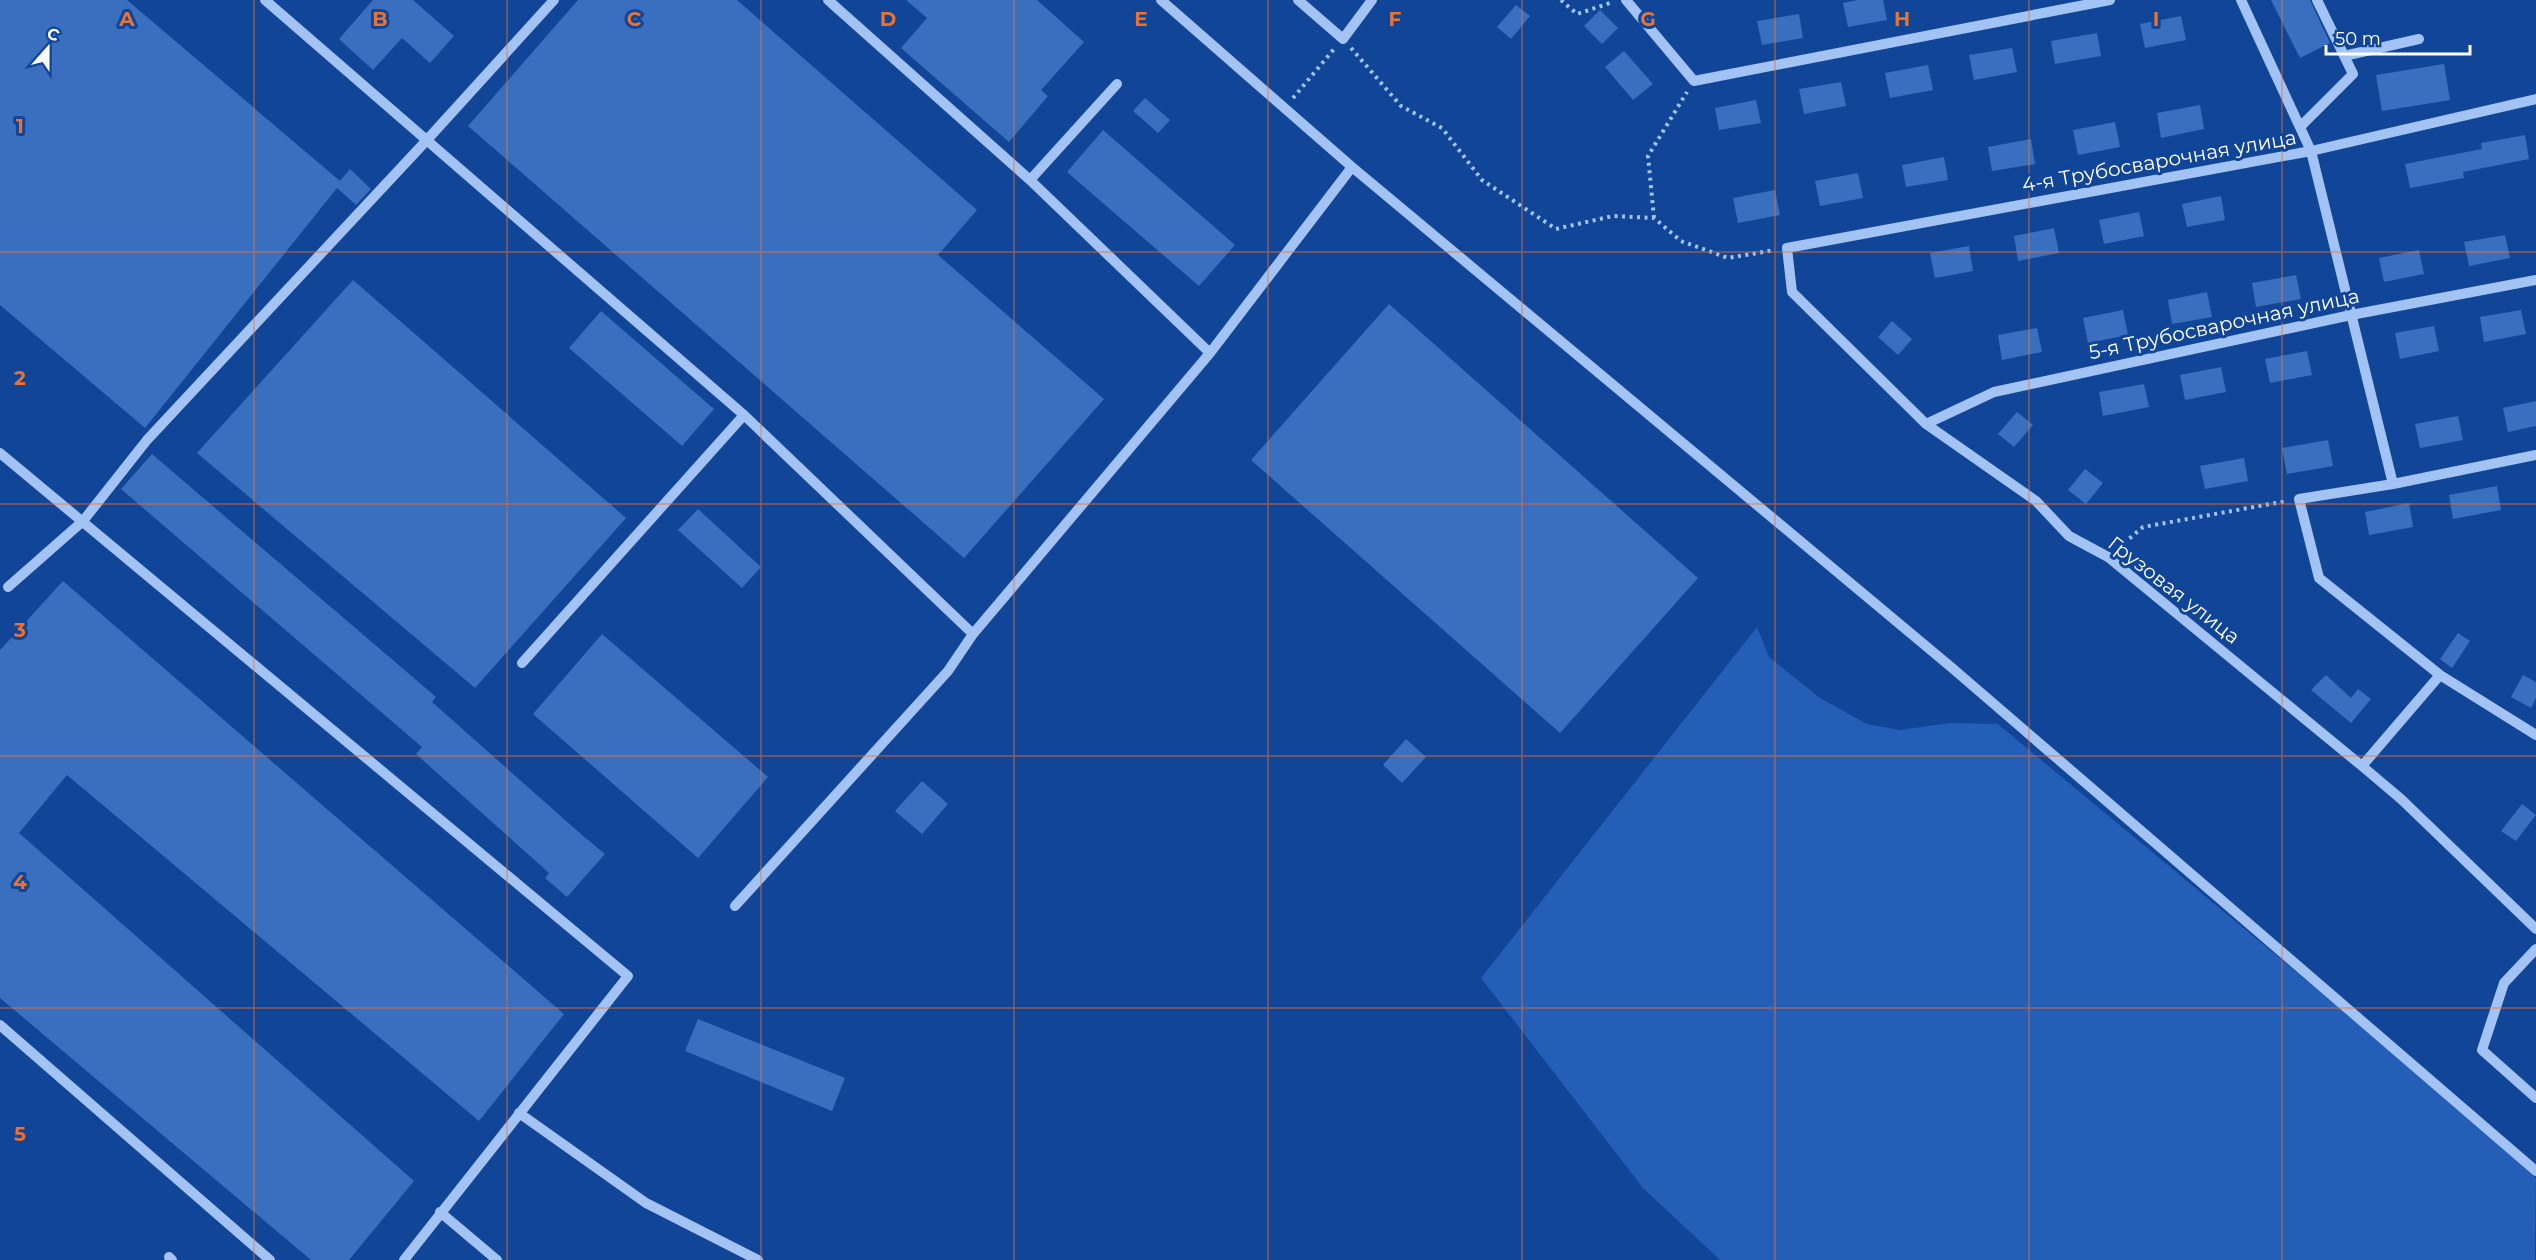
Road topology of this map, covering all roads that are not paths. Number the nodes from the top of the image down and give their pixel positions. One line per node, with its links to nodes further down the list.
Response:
1 (554, 0): 16 (street)
2 (828, 0): 19 (street)
3 (1161, 0): 18 (street)
4 (1298, 0): 5 (street)
5 (1372, 0)
6 (1626, 0): 7 (street)
7 (2110, 0)
8 (2241, 0): 15 (street)
9 (2317, 0): 12 (street)
10 (272, 2): 16 (street)
11 (2419, 39): 12 (street)
12 (2344, 56): 15 (street)
13 (1117, 84): 19 (street)
14 (2536, 99): 17 (street, 4-я Трубосварочная улица)
15 (2300, 128): 17 (street)
16 (426, 141): 24 (street); 29 (street)
17 (2311, 151): 20 (street, 4-я Трубосварочная улица); 22 (street)
18 (1352, 167): 23 (street); 42 (street)
19 (1030, 180): 23 (street)
20 (1787, 248): 25 (street, Грузовая улица)
21 (2536, 280): 22 (street, 5-я Трубосварочная улица)
22 (2350, 315): 25 (street, 5-я Трубосварочная улица); 28 (street)
23 (1210, 353): 31 (street)
24 (744, 415): 31 (street); 32 (street)
25 (1926, 424): 35 (street, Грузовая улица)
26 (0, 453): 29 (street)
27 (2536, 454): 28 (street)
28 (2393, 484): 33 (street)
29 (83, 521): 30 (street); 41 (street)
30 (8, 587)
31 (973, 634): 36 (street)
32 (522, 663)
33 (2440, 675): 34 (street); 35 (street)
34 (2536, 735)
35 (2362, 766): 37 (street, Грузовая улица)
36 (735, 906)
37 (2536, 929)
38 (2536, 949): 40 (street)
39 (0, 1025): 44 (street)
40 (2536, 1098)
41 (519, 1113): 43 (street); 47 (street)
42 (2536, 1171)
43 (440, 1212): 45 (street); 46 (street)
44 (270, 1260)
45 (404, 1260)
46 (497, 1260)
47 (758, 1260)

